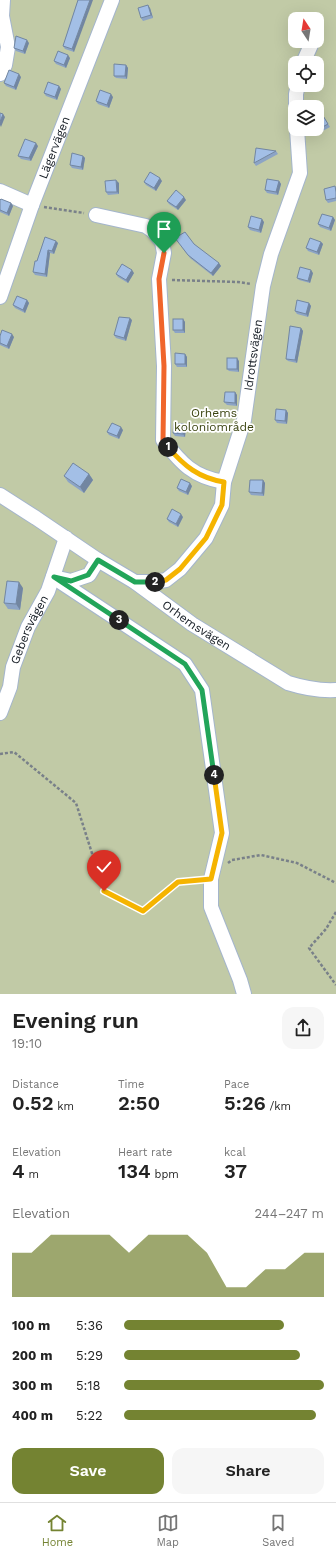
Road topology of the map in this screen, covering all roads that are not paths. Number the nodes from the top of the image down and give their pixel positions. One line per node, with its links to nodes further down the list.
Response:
1 (3, 0): 3 (street)
2 (112, 0): 6 (street, Lägervägen)
3 (0, 74)
4 (297, 136): 9 (street, Idrottsvägen)
5 (0, 191): 6 (street)
6 (32, 205): 8 (street, Lägervägen)
7 (96, 215): 9 (street)
8 (0, 296)
9 (224, 482): 14 (street, Idrottsvägen)
10 (0, 495): 11 (street, Orhemsvägen)
11 (66, 538): 12 (street, Orhemsvägen); 13 (street)
12 (98, 560): 13 (street); 14 (street, Orhemsvägen)
13 (54, 577): 16 (street, Gebersvägen); 17 (street)
14 (135, 582): 15 (street, Orhemsvägen)
15 (336, 690)
16 (0, 713)
17 (244, 994)

